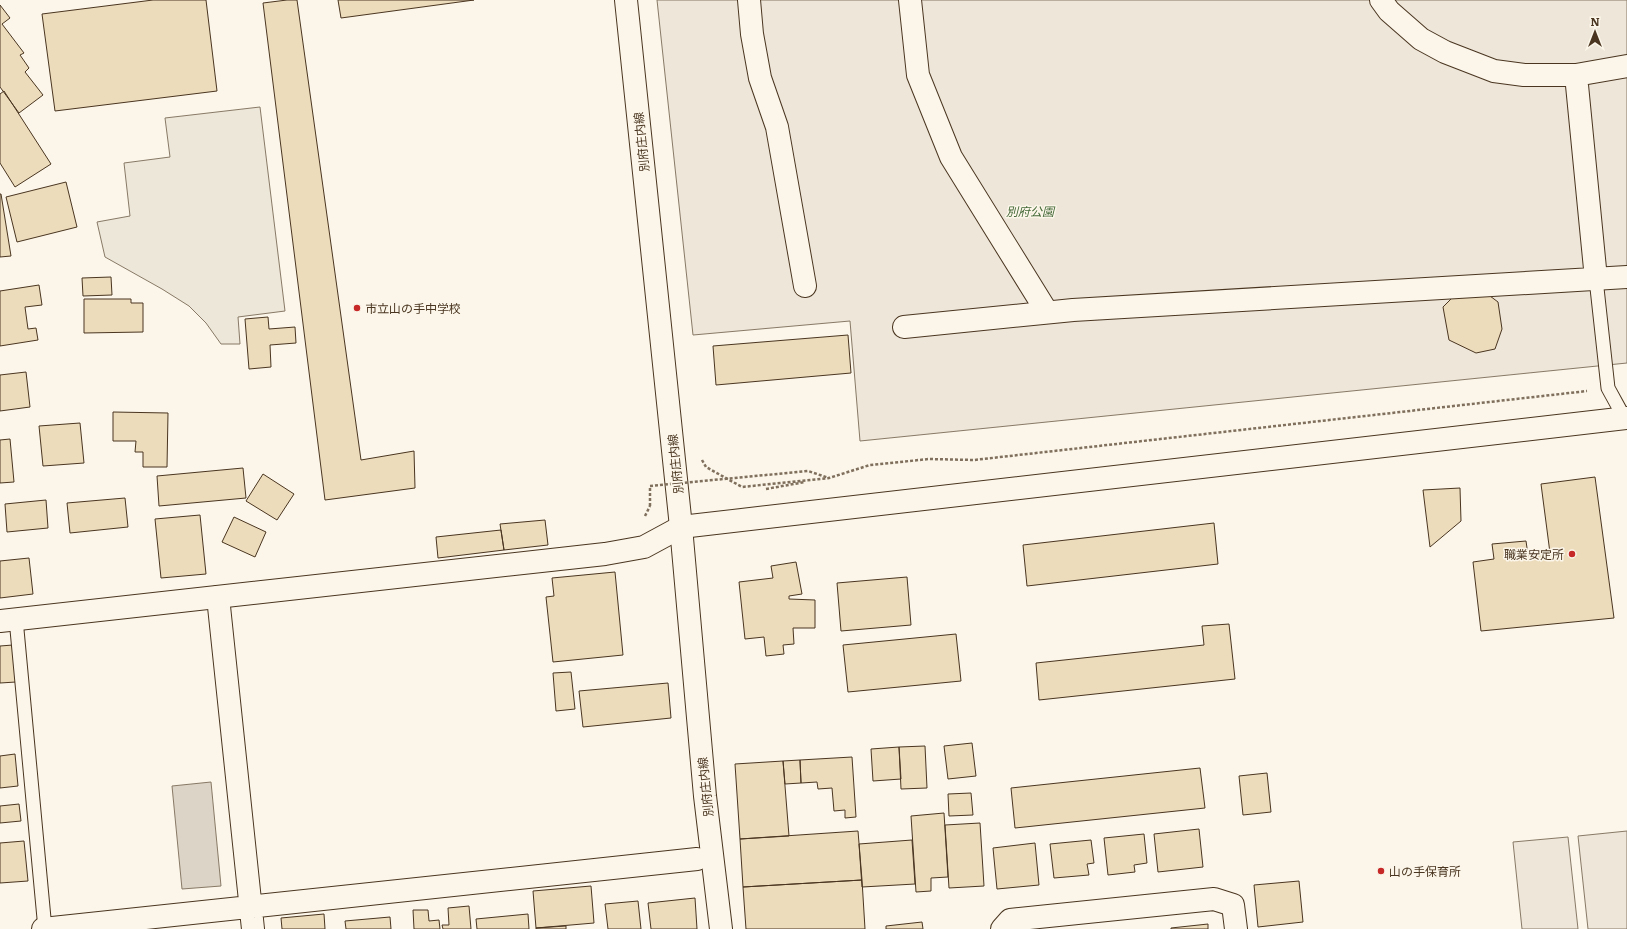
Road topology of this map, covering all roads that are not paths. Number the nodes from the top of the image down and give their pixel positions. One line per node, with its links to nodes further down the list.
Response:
1 (626, 0): 13 (street, 別府庄内線)
2 (749, 0): 9 (street)
3 (910, 0): 10 (street)
4 (1381, 0): 6 (street)
5 (1627, 66): 6 (street)
6 (1576, 74): 8 (street)
7 (1627, 277): 8 (street)
8 (1596, 279): 10 (street); 12 (lane)
9 (805, 286)
10 (1047, 312): 11 (street)
11 (904, 327)
12 (1626, 425): 13 (street)
13 (681, 527): 14 (street); 20 (street, 別府庄内線)
14 (218, 597): 15 (street); 17 (street)
15 (8, 620): 18 (lane)
16 (697, 859): 17 (street)
17 (251, 907): 18 (street); 19 (street)
18 (44, 929)
19 (253, 929)
20 (721, 929)
21 (1002, 929): 22 (street)
22 (1236, 929)

